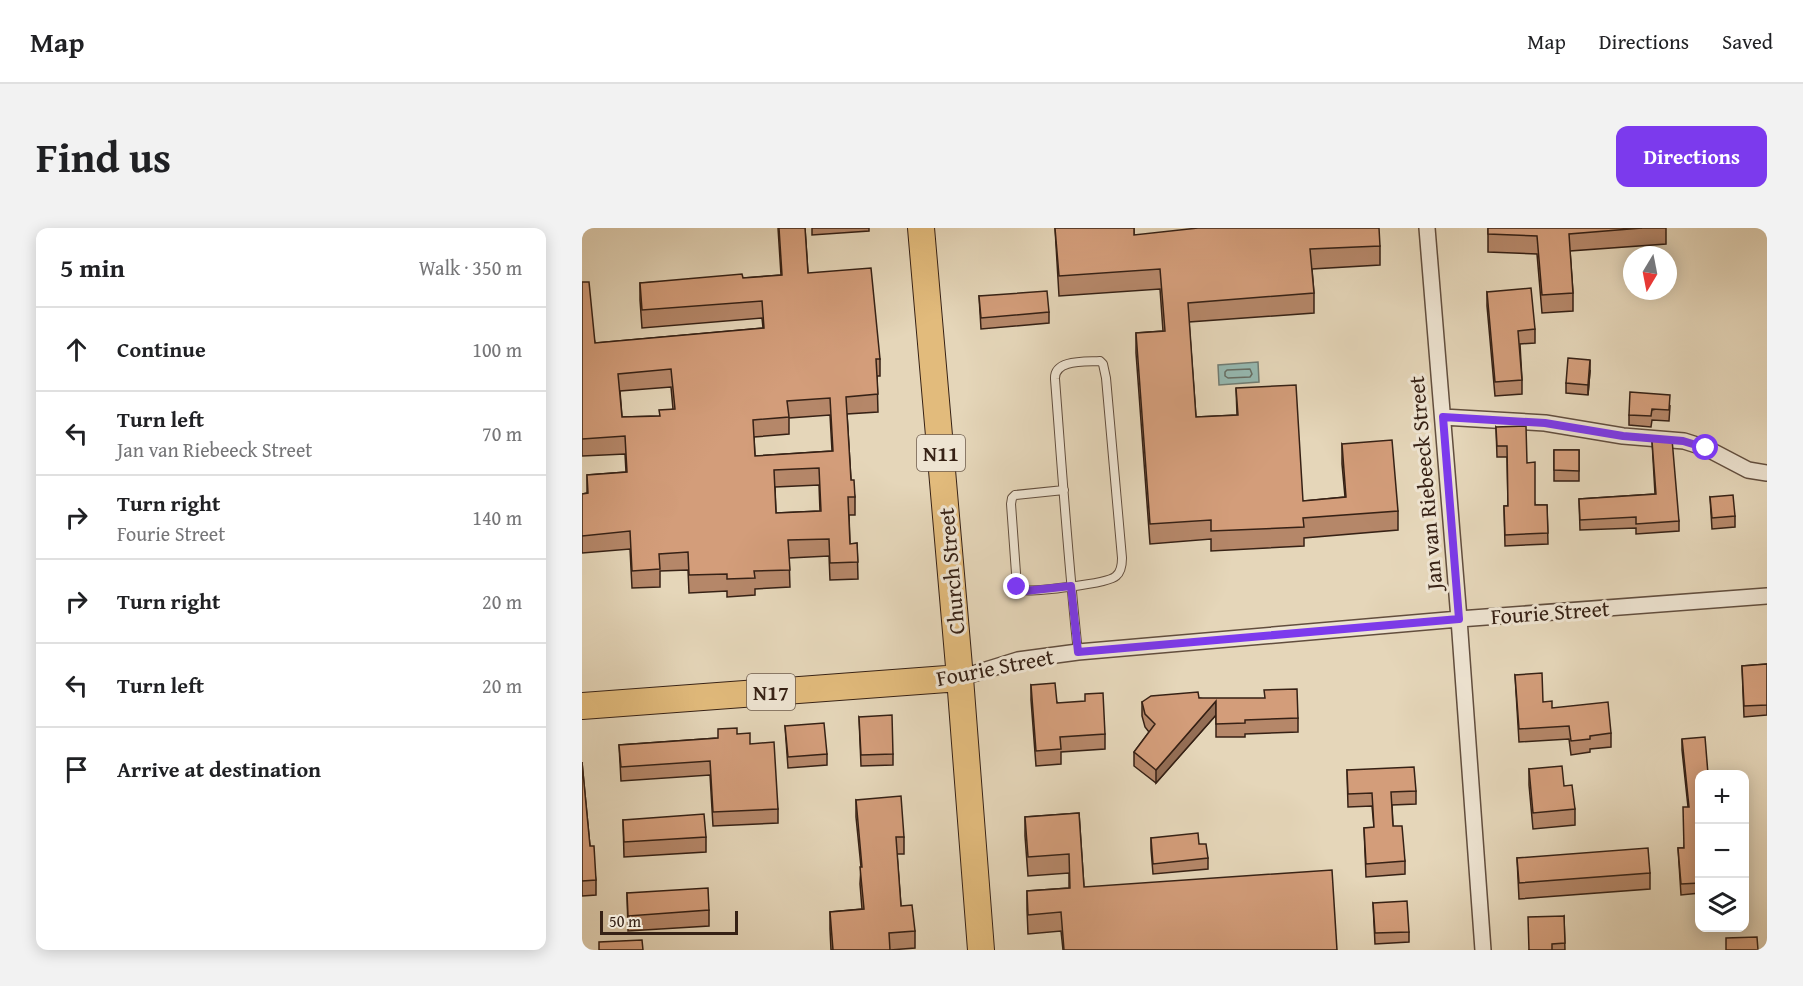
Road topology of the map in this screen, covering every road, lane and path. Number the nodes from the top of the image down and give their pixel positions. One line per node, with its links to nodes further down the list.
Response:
1 (921, 228): 10 (highway, Church Street / N11)
2 (1427, 228): 3 (street, Jan van Riebeeck Street)
3 (1443, 417): 4 (street); 8 (street, Jan van Riebeeck Street)
4 (1767, 473)
5 (1064, 490): 6 (lane); 6 (lane); 6 (lane)
6 (1071, 586): 9 (lane)
7 (1767, 596): 8 (street, Fourie Street)
8 (1459, 619): 9 (street, Fourie Street); 13 (street, Jan van Riebeeck Street)
9 (1078, 652): 10 (street, Fourie Street)
10 (960, 678): 11 (highway, Fourie Street / N17); 12 (highway, Church Street / N11)
11 (582, 706)
12 (981, 950)
13 (1483, 950)

